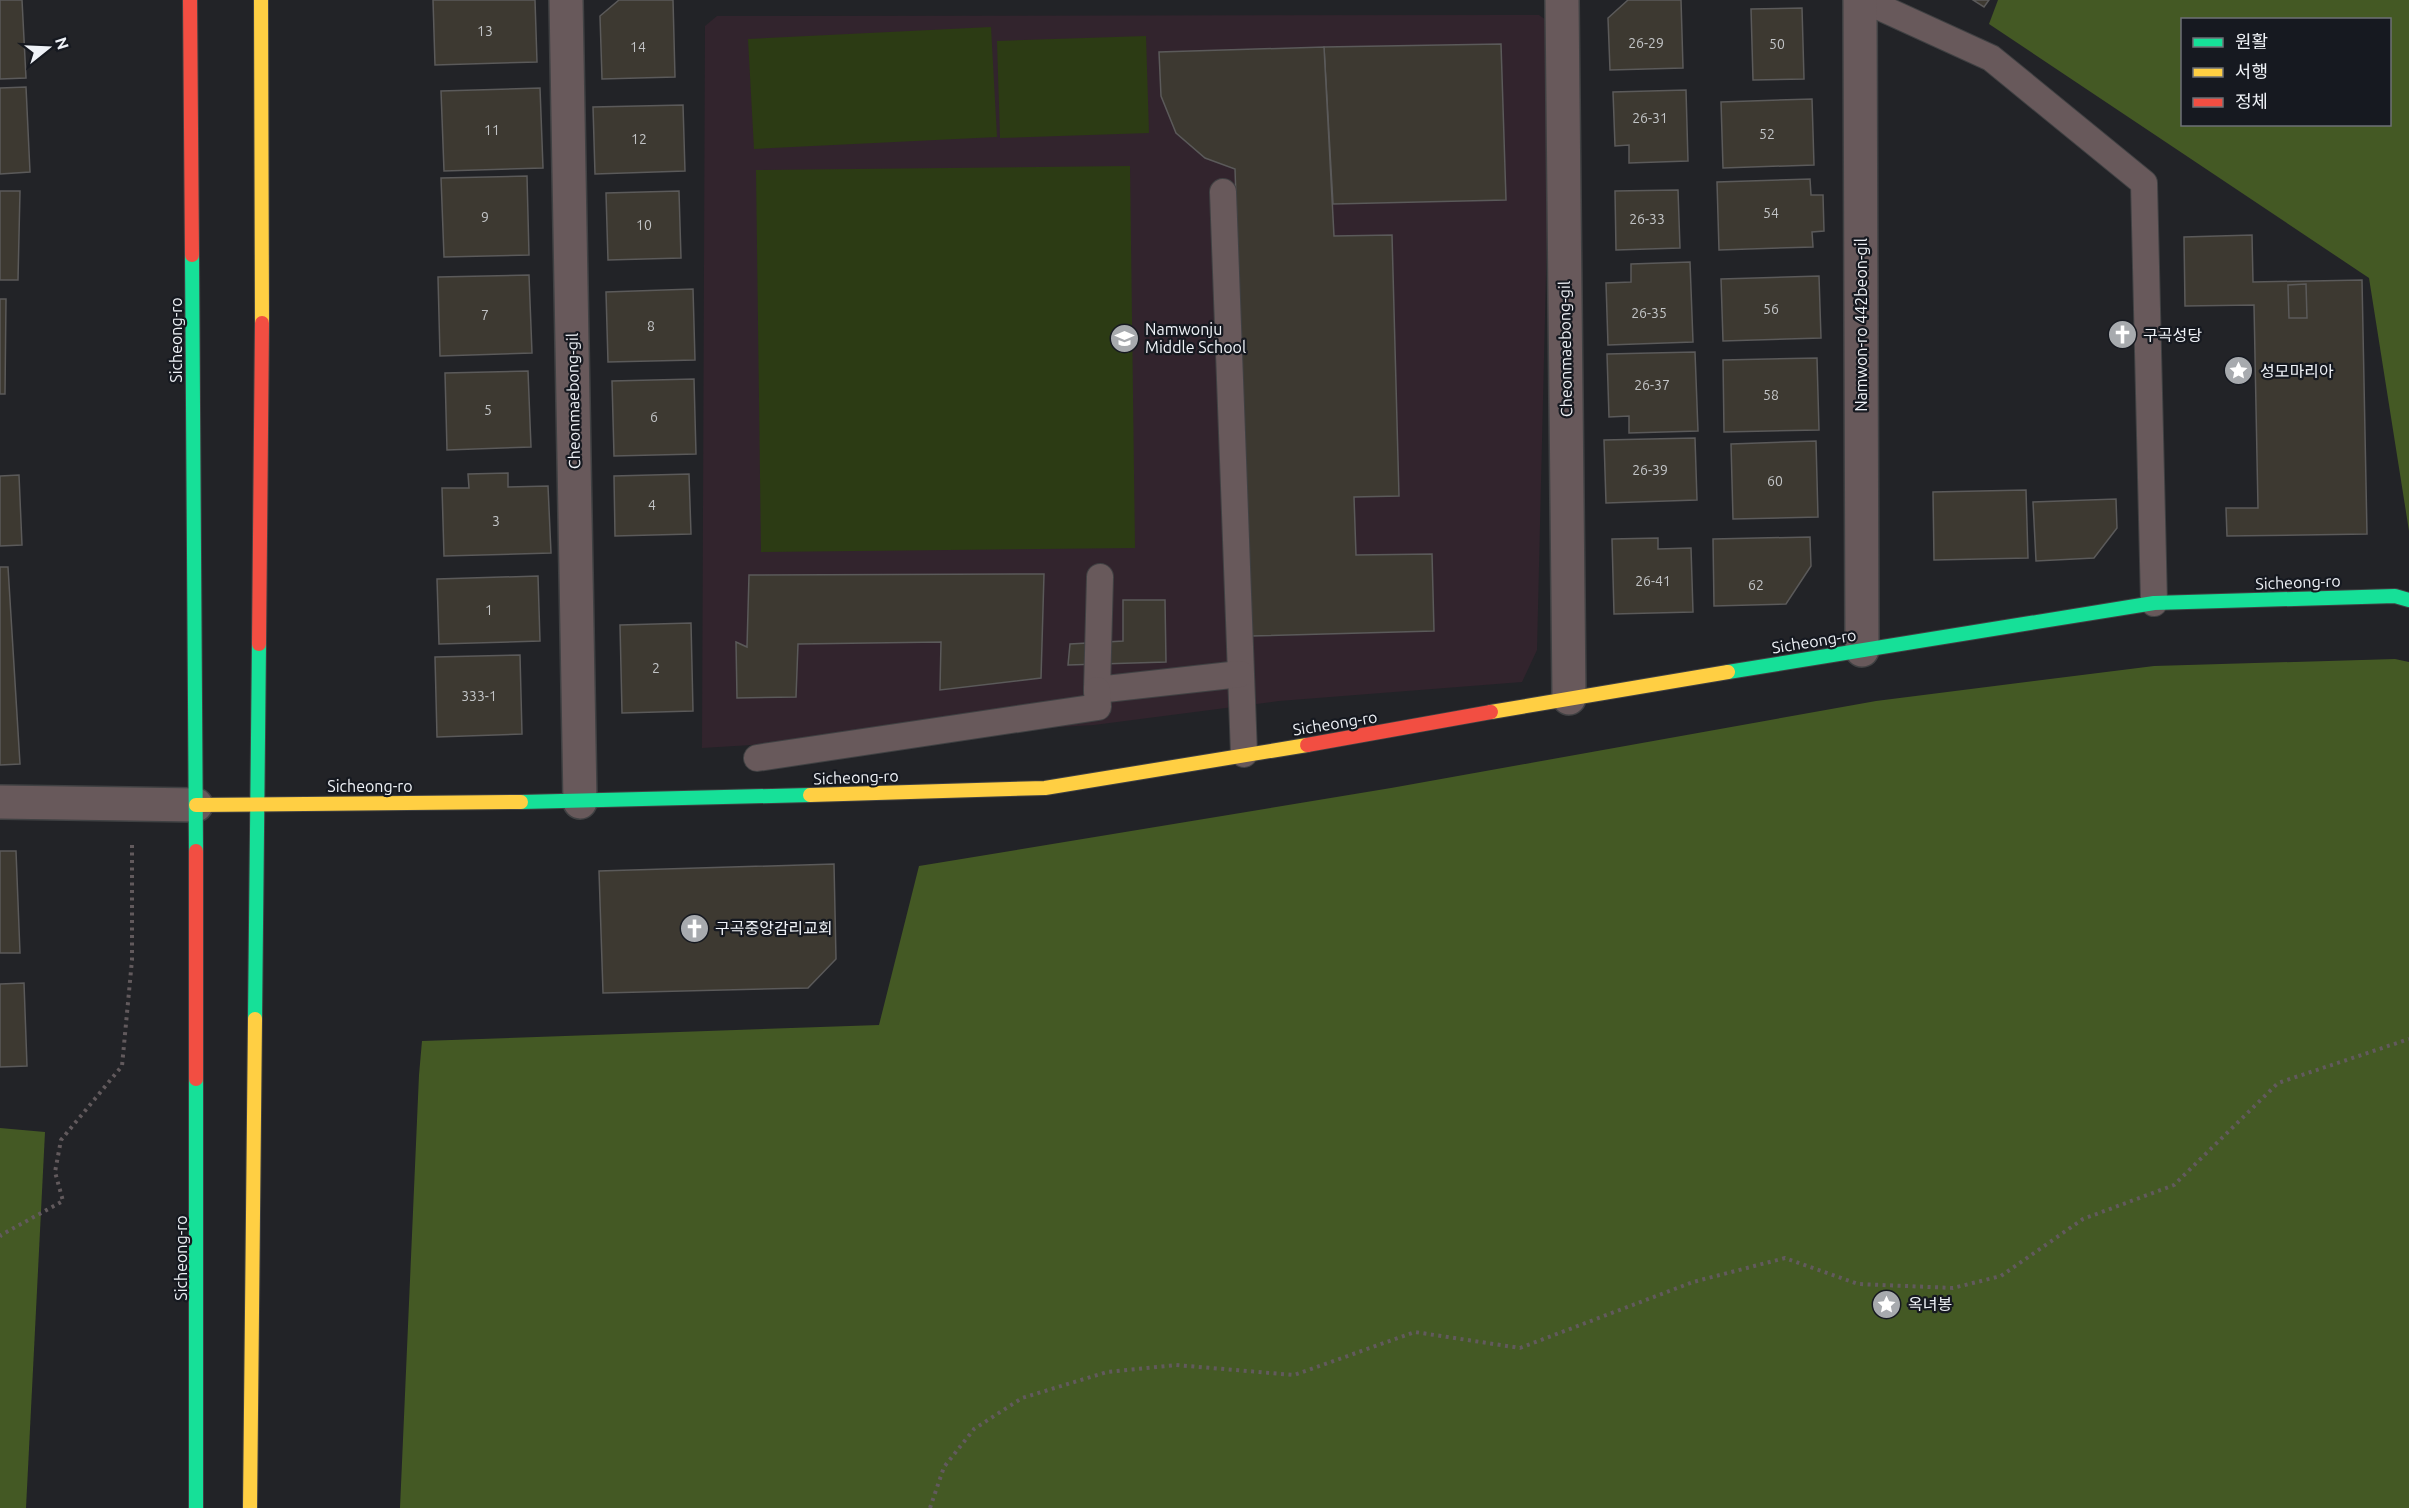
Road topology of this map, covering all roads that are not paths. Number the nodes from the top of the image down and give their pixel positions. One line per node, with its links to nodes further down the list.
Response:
1 (190, 0): 19 (street, Sicheong-ro)
2 (261, 0): 18 (street)
3 (566, 0): 17 (street, Cheonmaebong-gil)
4 (1562, 0): 13 (street, Cheonmaebong-gil)
5 (1862, 0): 9 (lane); 10 (street, Namwon-ro 442beon-gil)
6 (1223, 192): 11 (lane)
7 (1100, 577): 12 (lane)
8 (2409, 600): 9 (street, Sicheong-ro)
9 (2154, 603): 10 (street, Sicheong-ro)
10 (1862, 650): 13 (street, Sicheong-ro)
11 (1240, 674): 12 (lane); 14 (lane)
12 (1097, 690): 15 (lane)
13 (1569, 698): 14 (street, Sicheong-ro)
14 (1244, 754): 17 (street, Sicheong-ro)
15 (757, 758)
16 (0, 802): 19 (street)
17 (580, 802): 18 (street, Sicheong-ro)
18 (259, 803): 19 (street, Sicheong-ro); 21 (street)
19 (196, 805): 20 (street, Sicheong-ro)
20 (196, 1508)
21 (250, 1508)

